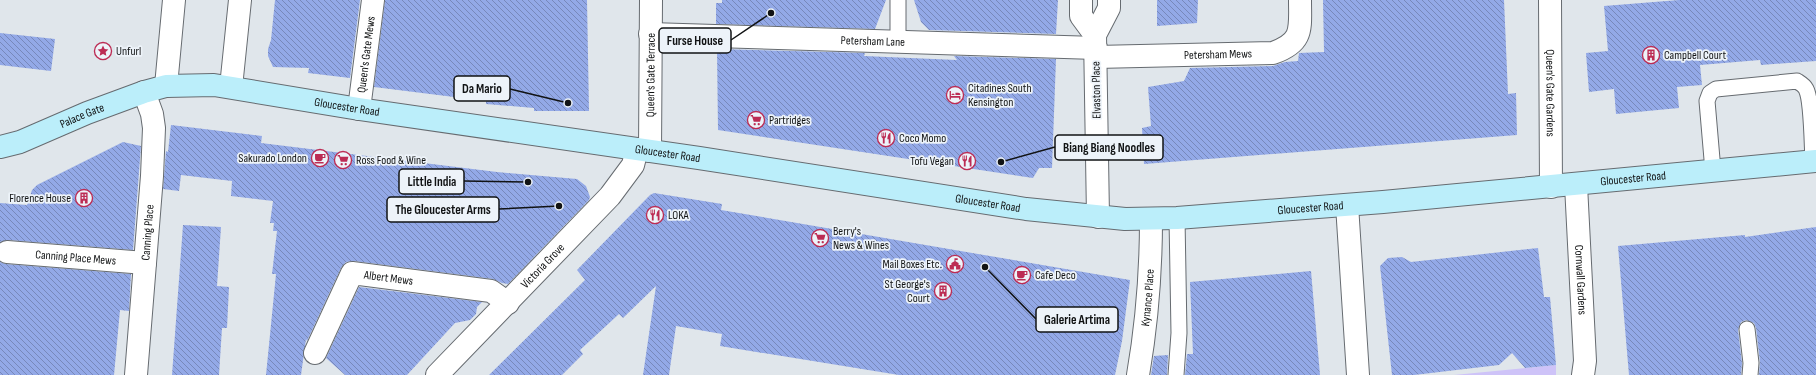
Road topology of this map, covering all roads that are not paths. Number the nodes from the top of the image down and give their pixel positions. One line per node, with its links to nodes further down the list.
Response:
1 (174, 0): 13 (street)
2 (240, 0): 14 (street)
3 (373, 0): 16 (street, Queen's Gate Mews)
4 (651, 0): 10 (street, Queen's Gate Terrace)
5 (898, 0): 11 (lane)
6 (1081, 0): 12 (street)
7 (1108, 0): 12 (street, Elvaston Place)
8 (1300, 0): 12 (street, Petersham Mews)
9 (1550, 0): 22 (street, Queen's Gate Gardens)
10 (650, 34): 11 (street, Petersham Lane); 18 (street, Queen's Gate Terrace)
11 (898, 42): 12 (street, Petersham Lane)
12 (1096, 47): 24 (street, Elvaston Place)
13 (166, 86): 14 (main road, Gloucester Road); 15 (main road, Palace Gate)
14 (231, 87): 16 (main road, Gloucester Road)
15 (144, 92): 17 (main road, Palace Gate); 28 (street, Canning Place)
16 (359, 109): 18 (main road, Gloucester Road)
17 (0, 147)
18 (644, 150): 24 (main road, Gloucester Road); 29 (street, Victoria Grove)
19 (1815, 161): 20 (main road, Gloucester Road); 20 (lane)
20 (1713, 171): 21 (main road, Gloucester Road)
21 (1576, 184): 22 (main road, Gloucester Road); 37 (street, Cornwall Gardens)
22 (1551, 187): 23 (main road, Gloucester Road)
23 (1347, 205): 25 (main road, Gloucester Road); 36 (street)
24 (1098, 217): 26 (main road, Gloucester Road)
25 (1177, 218): 26 (main road, Gloucester Road); 35 (lane)
26 (1151, 219): 34 (street, Kynance Place)
27 (6, 252): 28 (street, Canning Place Mews)
28 (145, 263): 32 (street, Canning Place)
29 (508, 303): 31 (street, Albert Mews); 33 (street, Victoria Grove)
30 (1747, 329): 38 (lane)
31 (315, 352)
32 (136, 375)
33 (437, 375)
34 (1138, 375)
35 (1176, 375)
36 (1358, 375)
37 (1583, 375)
38 (1750, 375)

